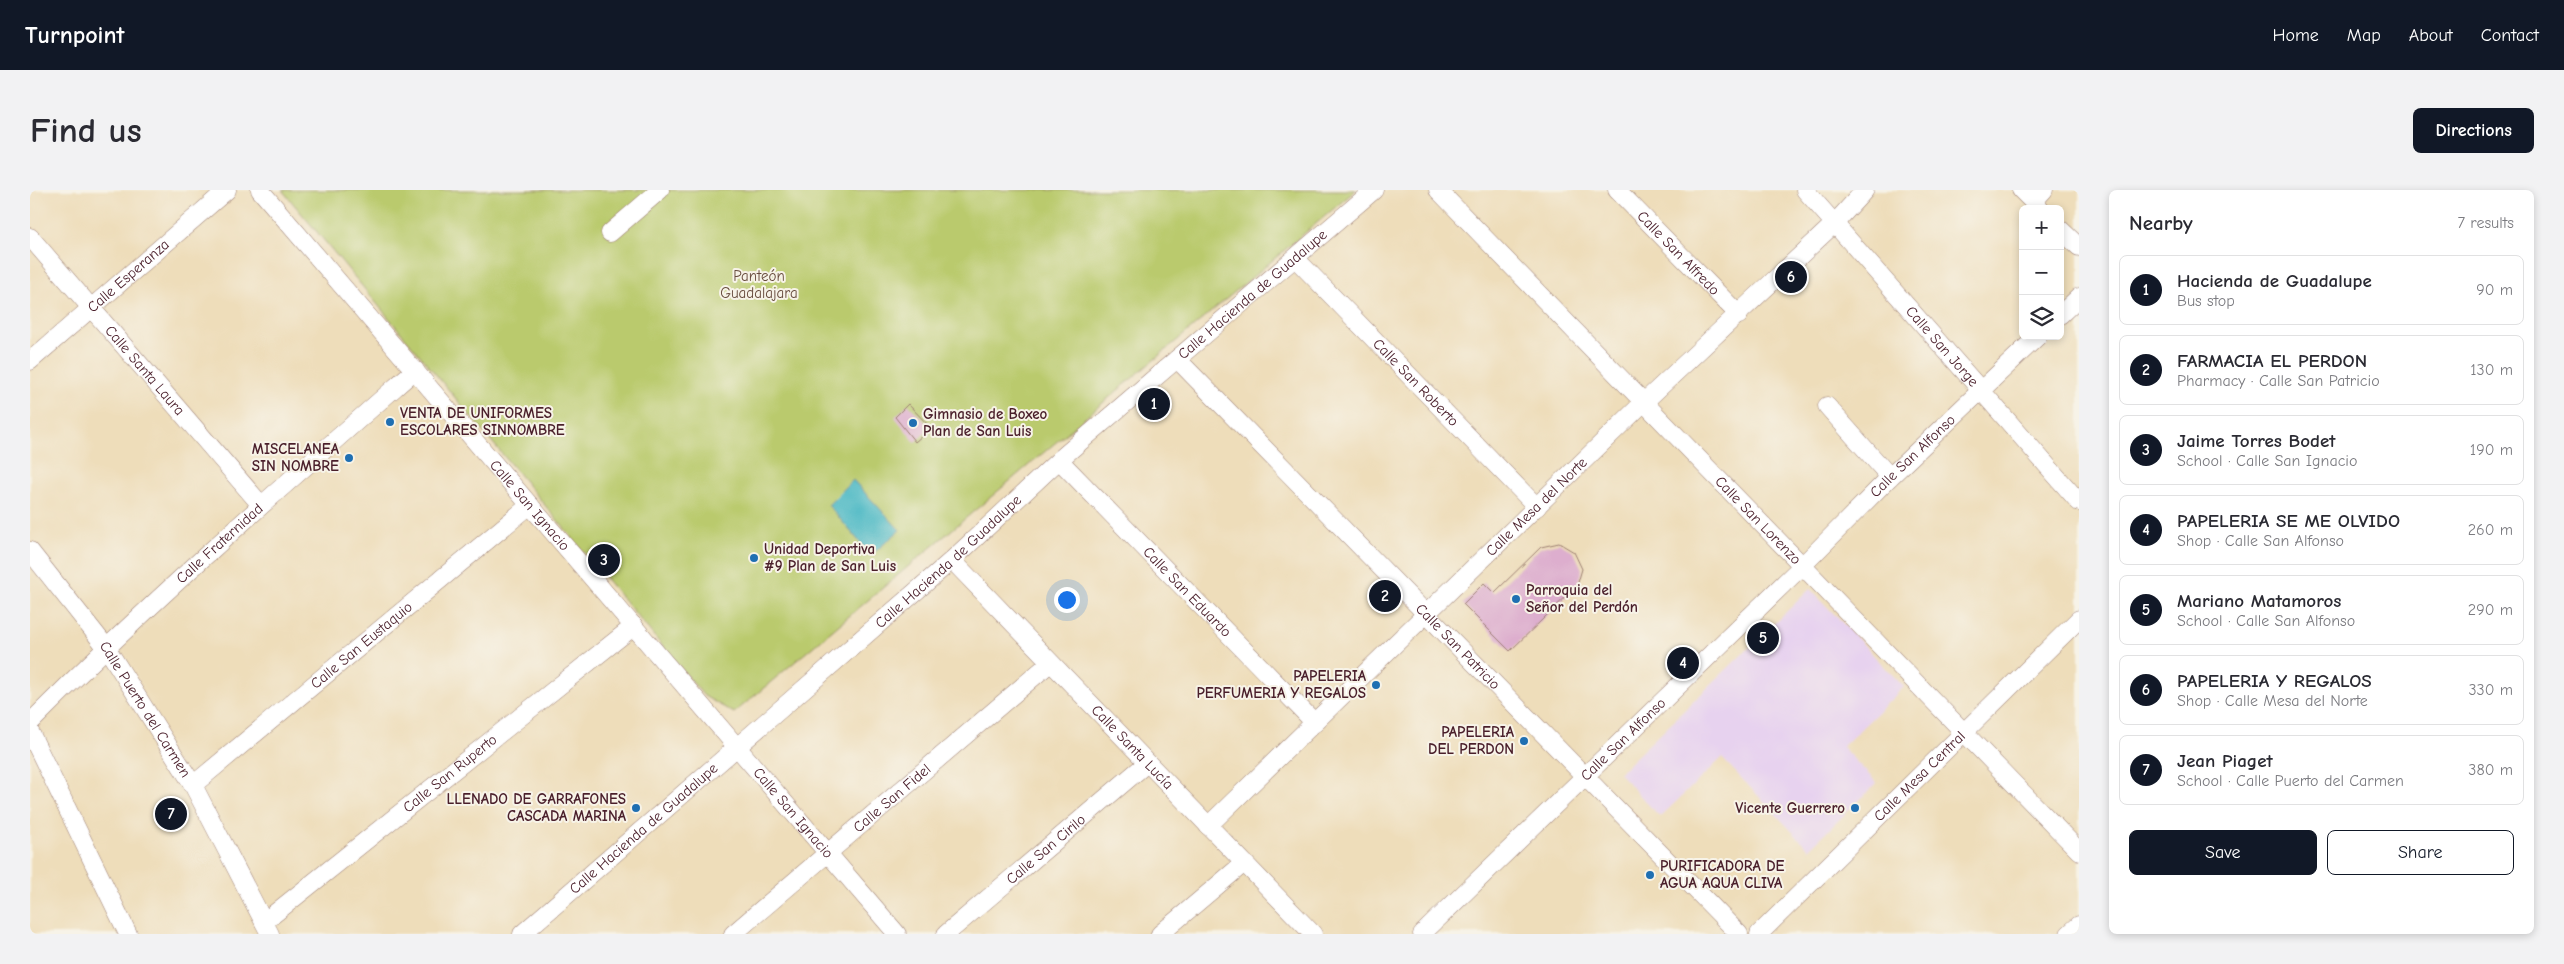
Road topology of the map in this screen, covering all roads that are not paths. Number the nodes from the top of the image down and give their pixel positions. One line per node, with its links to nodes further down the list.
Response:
1 (226, 190): 16 (street, Calle Esperanza)
2 (260, 190): 22 (street, Calle San Ignacio)
3 (660, 190): 10 (street)
4 (1374, 190): 14 (street, Calle Hacienda de Guadalupe)
5 (1438, 190): 24 (street, Calle San Lorenzo)
6 (1617, 190): 18 (street, Calle San Alfredo)
7 (1805, 190): 9 (street, Calle San Jorge)
8 (1865, 190): 9 (street, Calle Mesa del Norte)
9 (1835, 223): 18 (street, Calle Mesa del Norte); 23 (street, Calle San Jorge)
10 (610, 233)
11 (2064, 233): 13 (street)
12 (30, 237): 16 (street, Calle Santa Laura)
13 (2079, 247)
14 (1296, 259): 20 (street, Calle Hacienda de Guadalupe); 31 (street, Calle San Roberto)
15 (2079, 297): 17 (street)
16 (91, 309): 21 (street, Calle Esperanza); 29 (street, Calle Santa Laura)
17 (2064, 311)
18 (1739, 315): 24 (street, Calle Mesa del Norte)
19 (2034, 340): 23 (street, Calle San Alfonso)
20 (1177, 359): 26 (street, Calle Hacienda de Guadalupe); 35 (street, Calle San Patricio)
21 (30, 361)
22 (415, 370): 29 (street, Calle Fraternidad); 30 (street, Calle San Ignacio)
23 (1982, 391): 27 (street, Calle San Alfonso); 28 (street, Calle San Jorge)
24 (1643, 403): 31 (street, Calle Mesa del Norte); 34 (street, Calle San Lorenzo)
25 (1827, 406): 27 (street)
26 (1059, 460): 33 (street, Calle Hacienda de Guadalupe); 41 (street, Calle San Eduardo)
27 (1890, 477): 34 (street, Calle San Alfonso)
28 (2079, 502)
29 (261, 505): 38 (street, Calle Fraternidad)
30 (530, 505): 37 (street, Calle San Ignacio); 47 (street, Calle San Eustaquio)
31 (1536, 507): 35 (street, Calle Mesa del Norte)
32 (30, 552): 38 (street, Calle Puerto del Carmen)
33 (952, 560): 39 (street, Calle Santa Lucía); 44 (street, Calle Hacienda de Guadalupe)
34 (1802, 566): 43 (street, Calle San Lorenzo); 46 (street, Calle San Alfonso)
35 (1425, 615): 41 (street, Calle Mesa del Norte); 46 (street, Calle San Patricio)
36 (2079, 619): 43 (street, Calle Mesa Central)
37 (634, 626): 44 (street, Calle San Ignacio); 53 (street, Calle San Ruperto)
38 (106, 646): 40 (street, Calle Fraternidad); 47 (street, Calle Puerto del Carmen)
39 (1050, 663): 45 (street, Calle Santa Lucía); 50 (street, Calle San Fidel)
40 (30, 723)
41 (1314, 723): 48 (street, Calle Mesa del Norte)
42 (30, 732): 54 (street)
43 (1964, 732): 49 (street, Calle San Lorenzo); 63 (street, Calle Mesa Central)
44 (736, 746): 50 (street, Calle San Ignacio); 55 (street, Calle Hacienda de Guadalupe)
45 (1147, 762): 48 (street, Calle Santa Lucía); 58 (street, Calle San Cirilo)
46 (1584, 777): 61 (street, Calle San Alfonso); 62 (street, Calle San Patricio)
47 (193, 785): 53 (street, Calle Puerto del Carmen)
48 (1208, 826): 51 (street, Calle Santa Lucía)
49 (2079, 851)
50 (828, 853): 56 (street, Calle San Fidel); 57 (street, Calle San Ignacio)
51 (1244, 862): 59 (street); 60 (street, Calle Santa Lucía)
52 (2079, 925): 64 (street)
53 (267, 928)
54 (128, 934)
55 (522, 934)
56 (732, 934)
57 (897, 934)
58 (946, 934)
59 (1160, 934)
60 (1313, 934)
61 (1422, 934)
62 (1740, 934)
63 (1759, 934)
64 (2070, 934)

